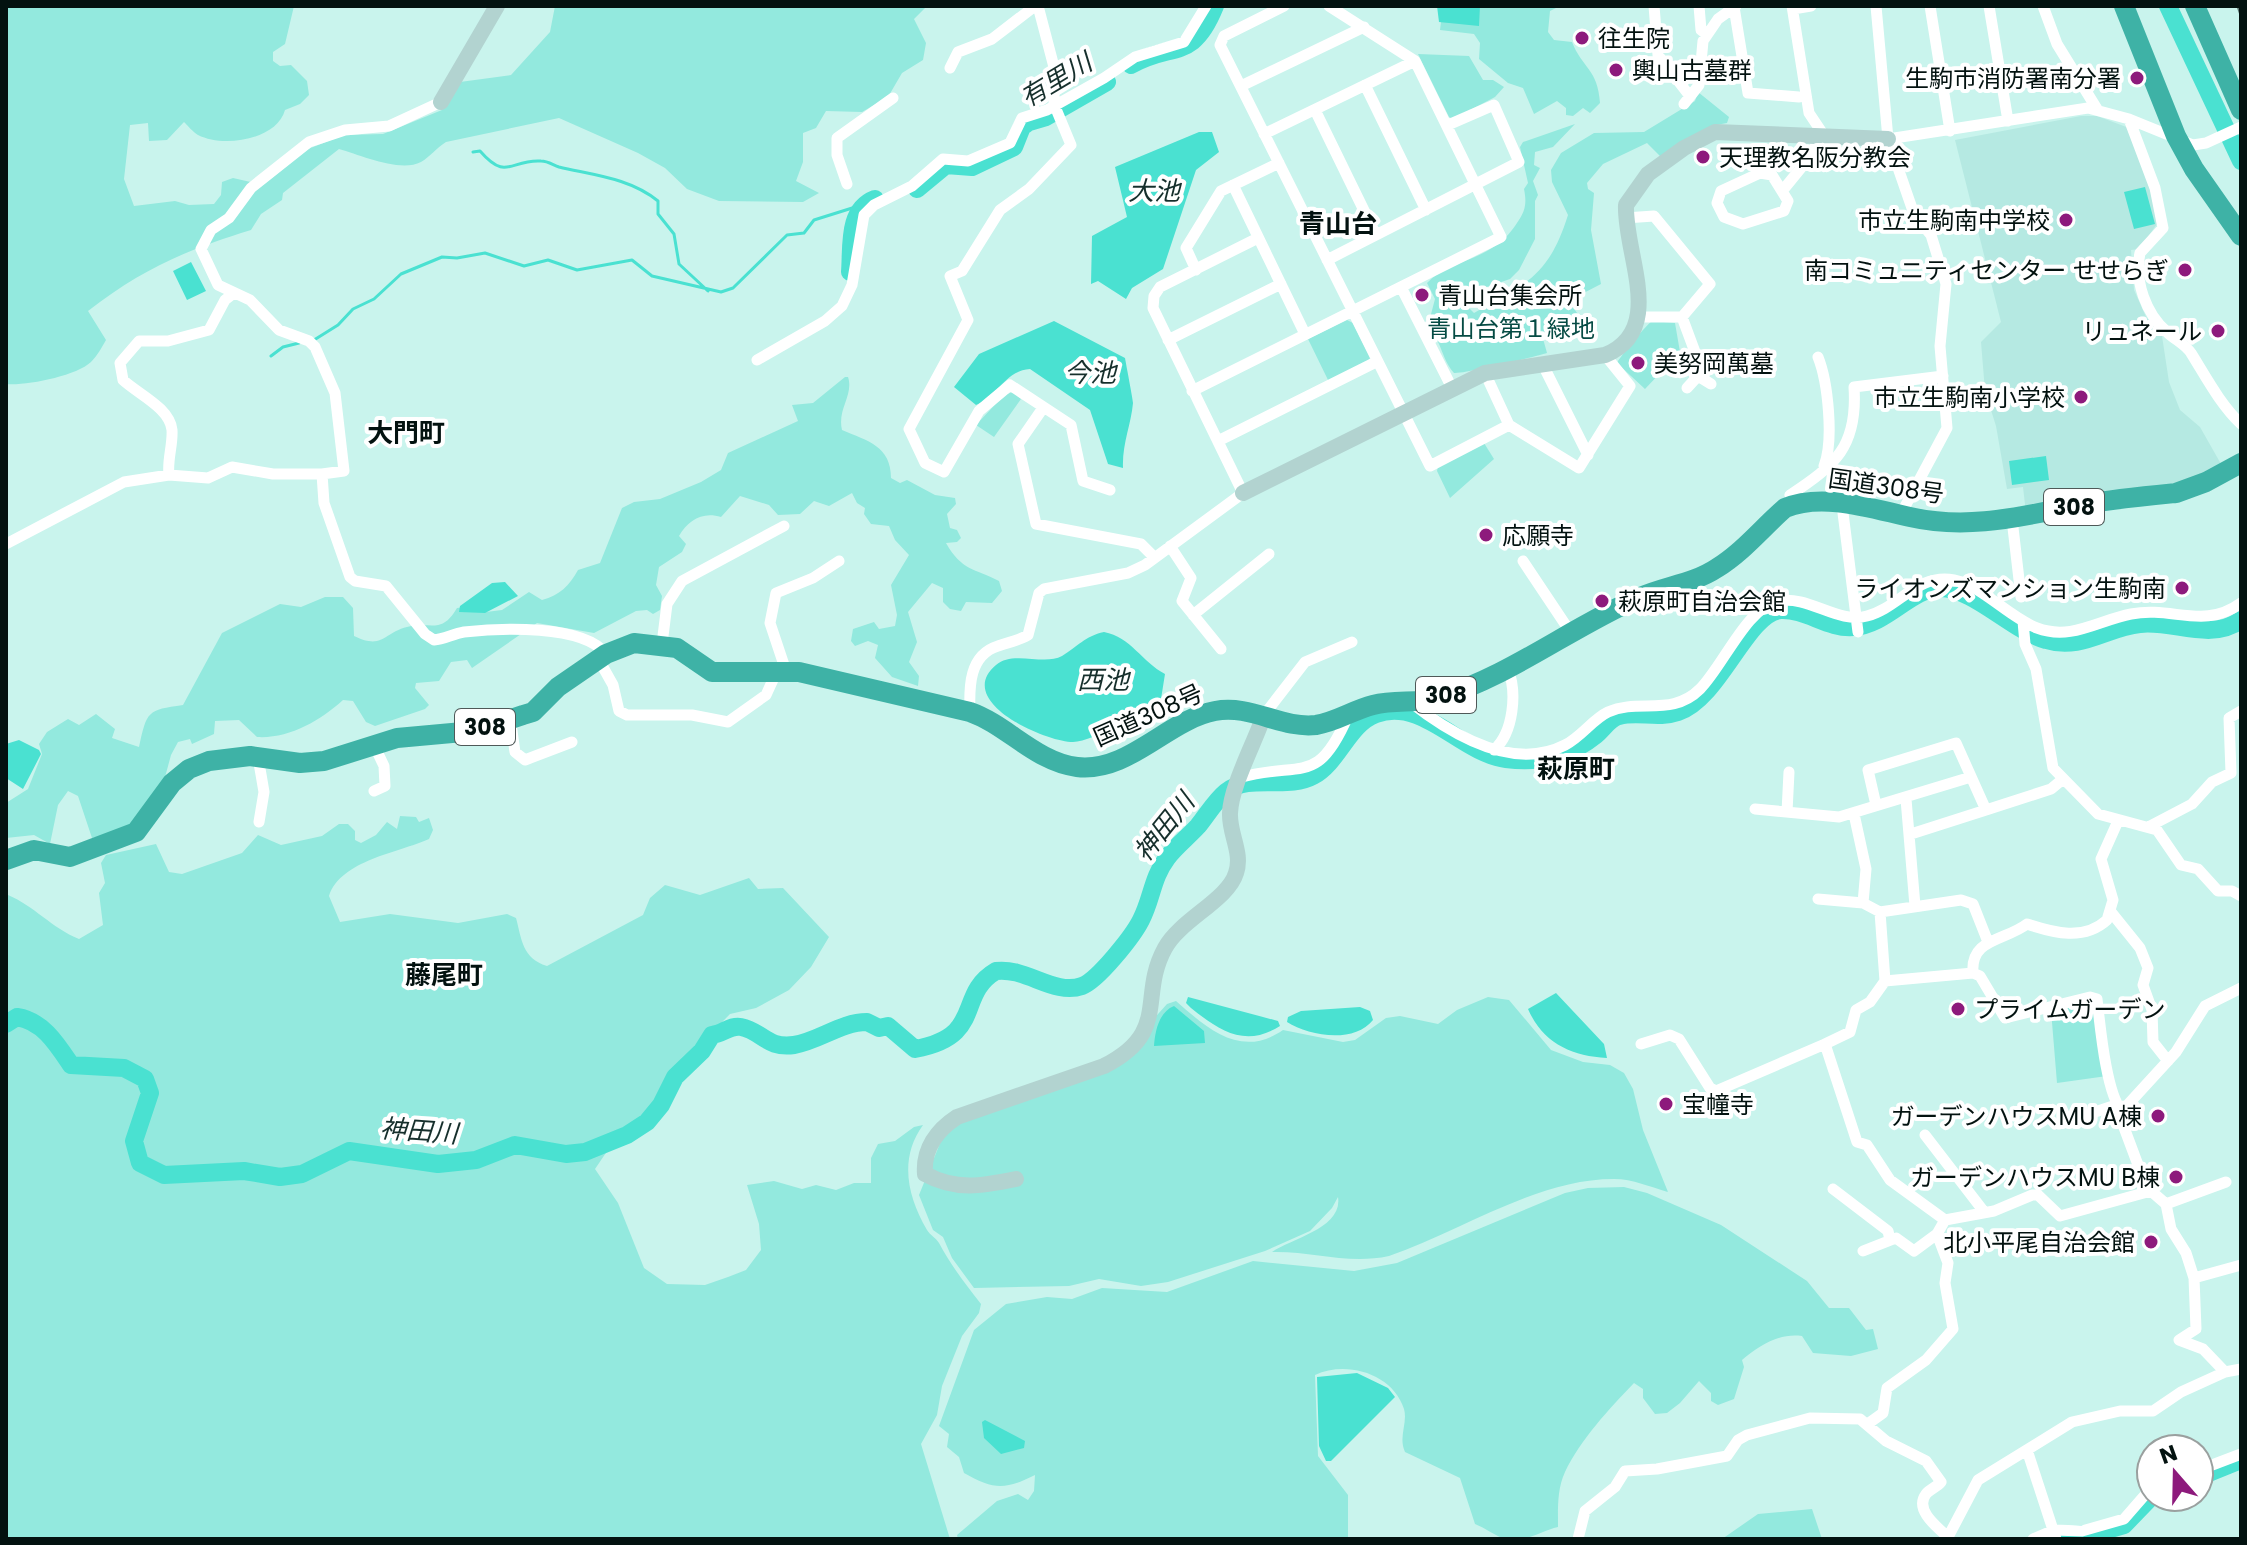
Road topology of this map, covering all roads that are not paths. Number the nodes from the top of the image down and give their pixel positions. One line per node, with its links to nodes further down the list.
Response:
1 (497, 6): 26 (street)
2 (1036, 6): 21 (street); 27 (street)
3 (1206, 6): 27 (street)
4 (1284, 6): 23 (street)
5 (1329, 6): 18 (street)
6 (1654, 6): 19 (street)
7 (1699, 6): 19 (street)
8 (1811, 6): 17 (street)
9 (1876, 6): 39 (street)
10 (1930, 6): 35 (street)
11 (1989, 6): 32 (street)
12 (2043, 6): 28 (street)
13 (2113, 6): 36 (highway)
14 (2124, 6): 36 (highway)
15 (2195, 6): 30 (highway)
16 (1735, 7): 19 (street); 24 (street)
17 (1793, 8): 38 (street)
18 (1364, 27): 20 (street); 23 (street)
19 (1706, 34)
20 (1415, 61): 22 (street); 33 (street)
21 (950, 68)
22 (1365, 85): 29 (street); 45 (street)
23 (1241, 86): 37 (street)
24 (1799, 97)
25 (893, 98): 41 (street)
26 (441, 102): 54 (street)
27 (1054, 104): 62 (street); 72 (street)
28 (2097, 109): 31 (street); 32 (street)
29 (1315, 110): 37 (street); 47 (street)
30 (2241, 110)
31 (2129, 119): 36 (street); 74 (street)
32 (2008, 121): 35 (street)
33 (1448, 125): 43 (street); 43 (street)
34 (2241, 127): 36 (street)
35 (1950, 131): 39 (street)
36 (2174, 131): 48 (highway)
37 (1264, 134): 40 (street)
38 (1820, 134): 39 (street); 44 (street); 46 (street)
39 (1888, 139): 67 (street)
40 (1279, 163): 42 (street); 50 (street)
41 (847, 184)
42 (1233, 185): 49 (street); 51 (street)
43 (1477, 185): 45 (street); 53 (street)
44 (1783, 190): 44 (street)
45 (1426, 210): 47 (street)
46 (1625, 218): 56 (street); 57 (street)
47 (1376, 235): 50 (street)
48 (2241, 236)
49 (1258, 238): 51 (street); 52 (street)
50 (1327, 260): 55 (street)
51 (1196, 270): 59 (street)
52 (1281, 284): 58 (street); 59 (street)
53 (1401, 287): 55 (street); 69 (street)
54 (234, 293): 79 (street); 80 (street)
55 (1352, 312): 58 (street); 63 (street)
56 (1639, 317): 57 (street); 60 (street)
57 (1682, 317): 66 (street)
58 (1305, 334): 71 (street)
59 (1168, 340): 71 (street)
60 (1605, 355): 64 (street); 77 (street)
61 (1818, 357): 81 (street)
62 (757, 360)
63 (1376, 362): 73 (street); 76 (street)
64 (1543, 365): 65 (street); 77 (street)
65 (1485, 373): 69 (street); 75 (street)
66 (1698, 376): 68 (street); 70 (street)
67 (1943, 376): 81 (street); 86 (street)
68 (1711, 384)
69 (1452, 388): 73 (street)
70 (1687, 388)
71 (1192, 391): 76 (street)
72 (1043, 408): 82 (street); 92 (street)
73 (1403, 412): 75 (street); 83 (street)
74 (2241, 424)
75 (1509, 425): 77 (street)
76 (1218, 441): 83 (street)
77 (1588, 455)
78 (2241, 463): 87 (highway, 国道308号 / 308)
79 (322, 474): 80 (street); 104 (street)
80 (169, 475): 89 (street)
81 (1815, 477): 84 (street)
82 (1110, 490)
83 (1243, 493): 90 (street)
84 (1794, 504): 85 (highway, 国道308号 / 308); 100 (highway, 国道308号 / 308)
85 (1842, 505): 86 (highway, 国道308号 / 308); 99 (street)
86 (1901, 514): 87 (highway, 国道308号 / 308)
87 (2012, 519): 95 (street)
88 (784, 526): 102 (street)
89 (6, 544)
90 (1170, 546): 92 (street); 97 (street)
91 (1269, 554): 97 (street)
92 (1154, 557): 109 (street)
93 (839, 561): 106 (street)
94 (1523, 561): 100 (street)
95 (2021, 597)
96 (2241, 603): 98 (street)
97 (1193, 615): 103 (street)
98 (2023, 621): 99 (street); 121 (street)
99 (1858, 623): 115 (street)
100 (1571, 633): 105 (highway, 国道308号 / 308)
101 (1352, 642): 110 (street)
102 (662, 644): 104 (highway, 308); 106 (highway, 国道308号 / 308)
103 (1221, 649)
104 (602, 657): 106 (street); 112 (highway, 308)
105 (1508, 669): 107 (highway, 国道308号 / 308); 115 (street)
106 (782, 671): 109 (highway, 国道308号 / 308)
107 (1410, 702): 111 (highway, 国道308号 / 308); 115 (street)
108 (2241, 711): 131 (street)
109 (970, 712): 110 (highway, 国道308号 / 308)
110 (1264, 715): 111 (highway, 国道308号 / 308); 119 (street)
111 (1348, 715): 119 (street)
112 (510, 717): 113 (street); 114 (highway, 308)
113 (572, 742)
114 (375, 747): 116 (highway, 308); 122 (street)
115 (1493, 750): 117 (street)
116 (258, 757): 130 (street); 133 (highway, 308)
117 (1488, 763)
118 (1789, 772): 127 (street)
119 (1242, 777): 150 (street)
120 (1971, 777): 123 (street); 124 (street); 126 (street)
121 (2063, 779): 126 (street); 129 (street)
122 (374, 791)
123 (1906, 799): 124 (street); 132 (street)
124 (1876, 805): 128 (street)
125 (1755, 809): 127 (street)
126 (1986, 810): 132 (street)
127 (1787, 812): 128 (street)
128 (1854, 814): 136 (street)
129 (2118, 821): 131 (street); 139 (street)
130 (259, 822)
131 (2150, 826): 134 (street)
132 (1911, 834): 137 (street)
133 (6, 860)
134 (2241, 896)
135 (1818, 899): 136 (street)
136 (1863, 903): 138 (street)
137 (1915, 906): 138 (street); 140 (street)
138 (1880, 912): 142 (street)
139 (2111, 912): 140 (street); 146 (street)
140 (1988, 942): 141 (street)
141 (1973, 973): 142 (street); 147 (street)
142 (1885, 981): 145 (street)
143 (2241, 988): 146 (street)
144 (1641, 1044): 145 (street)
145 (1825, 1044): 156 (street)
146 (2168, 1061): 147 (street)
147 (2119, 1108): 148 (street); 153 (street)
148 (2059, 1124)
149 (1914, 1143): 155 (street)
150 (1016, 1179)
151 (2226, 1182): 154 (street)
152 (1833, 1189): 158 (street)
153 (2147, 1189): 154 (street); 155 (street)
154 (2166, 1204): 161 (street)
155 (1985, 1213): 156 (street)
156 (1945, 1220): 157 (street)
157 (1937, 1234): 158 (street); 164 (street)
158 (1890, 1240): 159 (street)
159 (1863, 1251)
160 (2241, 1265): 161 (street)
161 (2194, 1278): 163 (street)
162 (2241, 1369): 163 (street)
163 (2225, 1372): 165 (street)
164 (1869, 1423): 170 (street); 171 (street)
165 (2027, 1450): 169 (street); 170 (street)
166 (2241, 1454): 167 (street)
167 (2215, 1464)
168 (2135, 1506): 169 (street)
169 (2055, 1534): 172 (street)
170 (1948, 1538)
171 (1578, 1539)
172 (2033, 1539)

